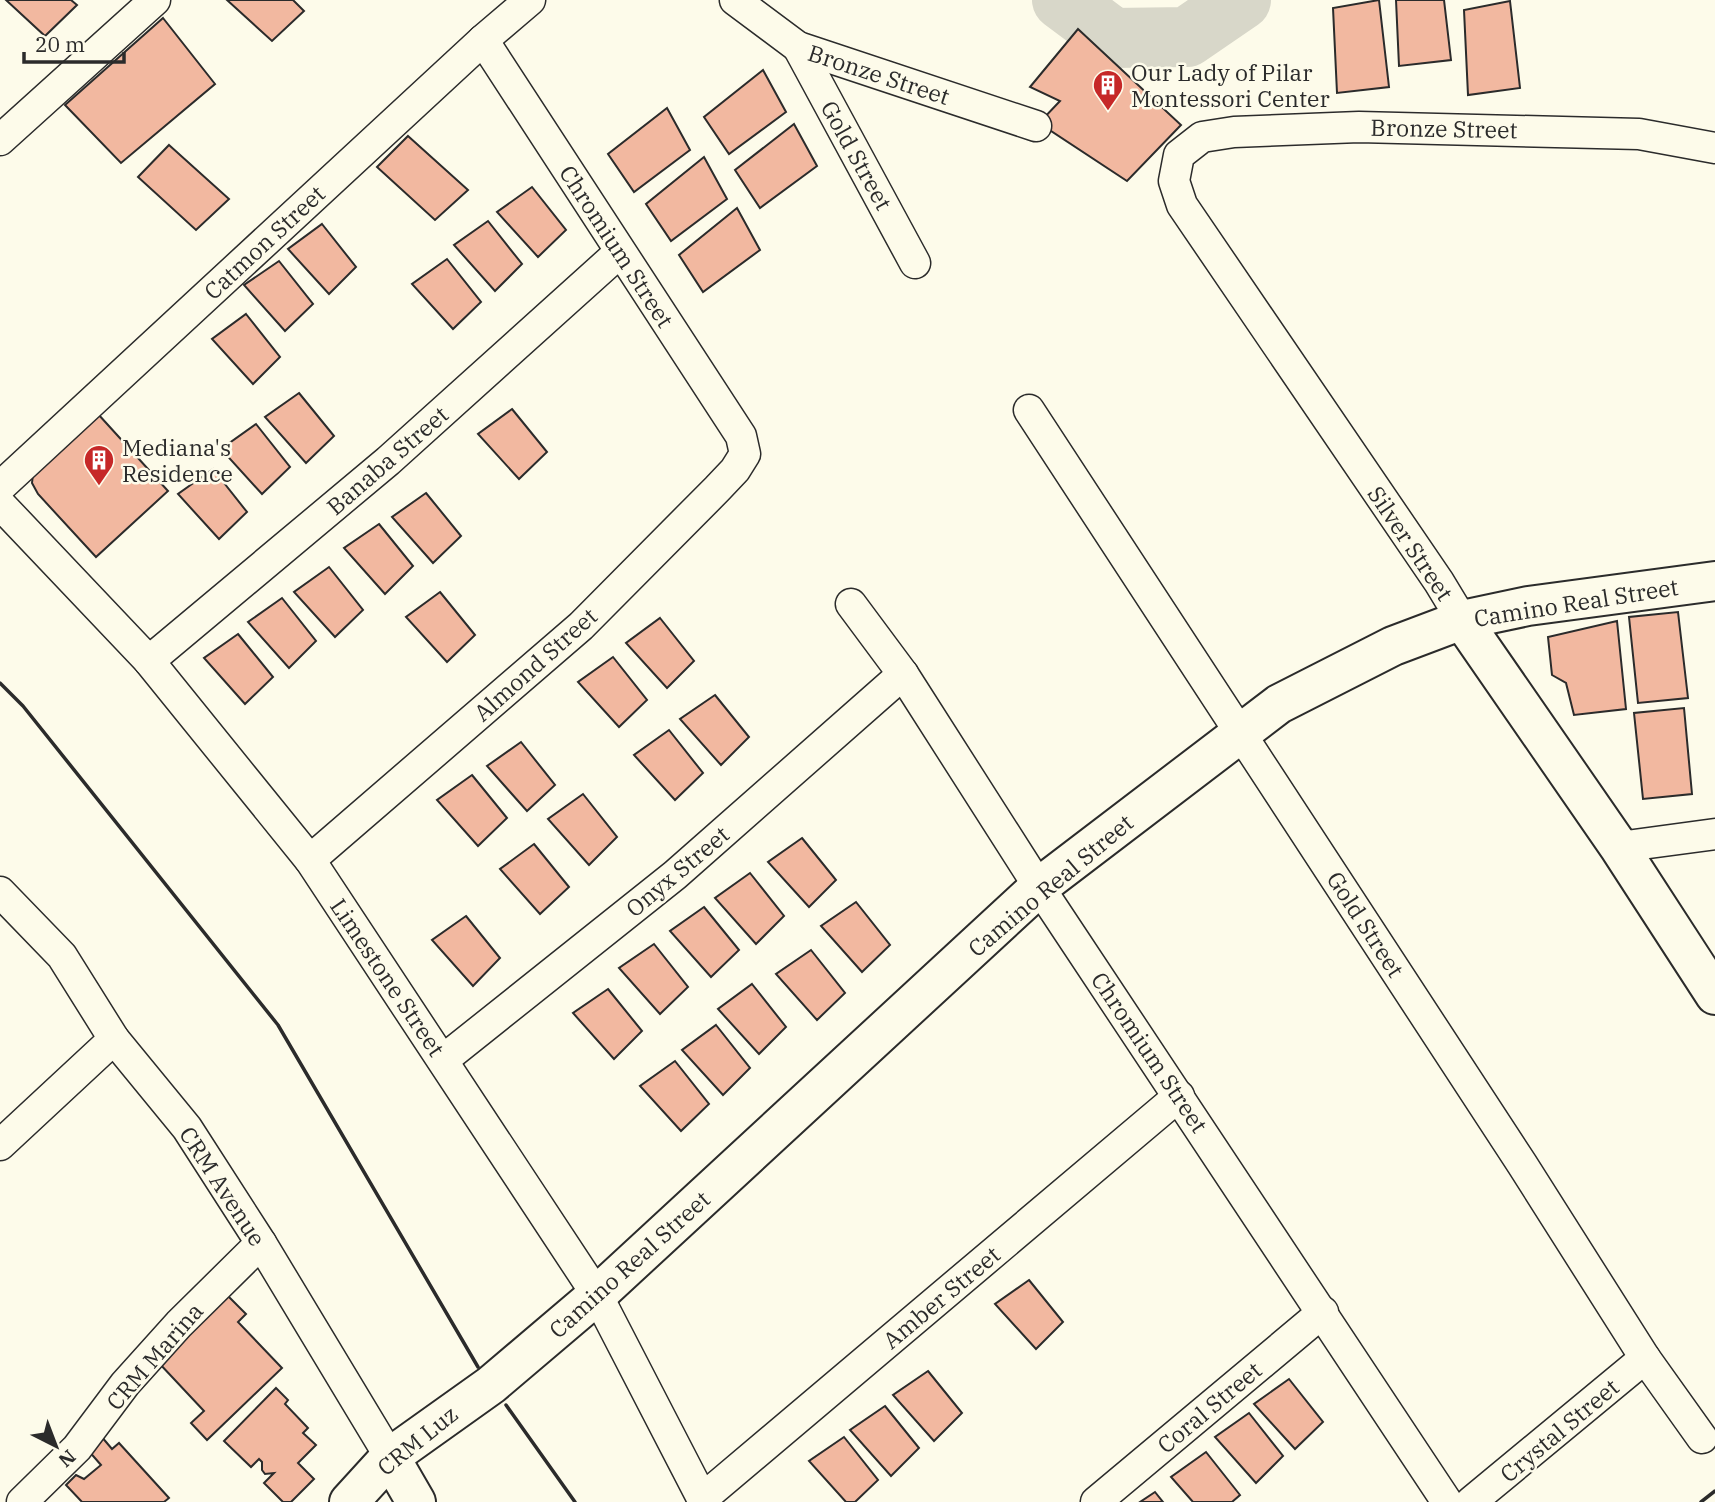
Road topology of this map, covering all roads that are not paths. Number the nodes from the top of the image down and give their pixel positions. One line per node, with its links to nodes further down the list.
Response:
1 (155, 0): 7 (street)
2 (530, 0): 4 (street, Catmon Street)
3 (735, 0): 5 (street, Bronze Street)
4 (483, 40): 10 (street, Chromium Street); 14 (street, Catmon Street)
5 (798, 47): 6 (street, Bronze Street); 11 (street, Gold Street)
6 (1036, 126)
7 (0, 140)
8 (1715, 148): 9 (street, Bronze Street)
9 (1179, 155): 18 (street, Silver Street)
10 (620, 252): 13 (street, Chromium Street); 19 (street, Banaba Street)
11 (915, 263)
12 (1029, 410): 21 (street, Gold Street)
13 (745, 454): 24 (street, Almond Street)
14 (0, 486)
15 (0, 504): 19 (street, Limestone Street)
16 (1715, 581): 18 (street, Camino Real Street)
17 (851, 604): 20 (street, Chromium Street)
18 (1462, 620): 21 (street, Camino Real Street); 23 (street, Silver Street)
19 (149, 661): 24 (street, Limestone Street)
20 (903, 674): 25 (street, Chromium Street); 29 (street, Onyx Street)
21 (1240, 731): 25 (street, Camino Real Street); 35 (street, Gold Street)
22 (1715, 834): 23 (street)
23 (1619, 847): 27 (street, Silver Street)
24 (310, 860): 29 (street, Limestone Street)
25 (1039, 887): 30 (street, Chromium Street); 33 (street, Camino Real Street)
26 (0, 892): 28 (street, CRM Avenue)
27 (1715, 995)
28 (114, 1039): 31 (street); 32 (street, CRM Avenue)
29 (443, 1060): 33 (street, Limestone Street)
30 (1180, 1096): 34 (street, Chromium Street); 39 (street, Amber Street)
31 (0, 1145)
32 (261, 1243): 38 (street, CRM Avenue); 40 (street, CRM Marina)
33 (597, 1294): 36 (street, Camino Real Street); 39 (street, Limestone Street)
34 (1322, 1312): 43 (street, Coral Street); 44 (street, Chromium Street)
35 (1646, 1358): 37 (street, Gold Street); 45 (street, Crystal Street)
36 (491, 1385): 38 (street, CRM Luz)
37 (1702, 1438)
38 (390, 1457): 41 (street, CRM Luz); 42 (street, CRM Avenue)
39 (703, 1500)
40 (22, 1502)
41 (349, 1502)
42 (416, 1502)
43 (1096, 1502)
44 (1447, 1502)
45 (1471, 1502)

